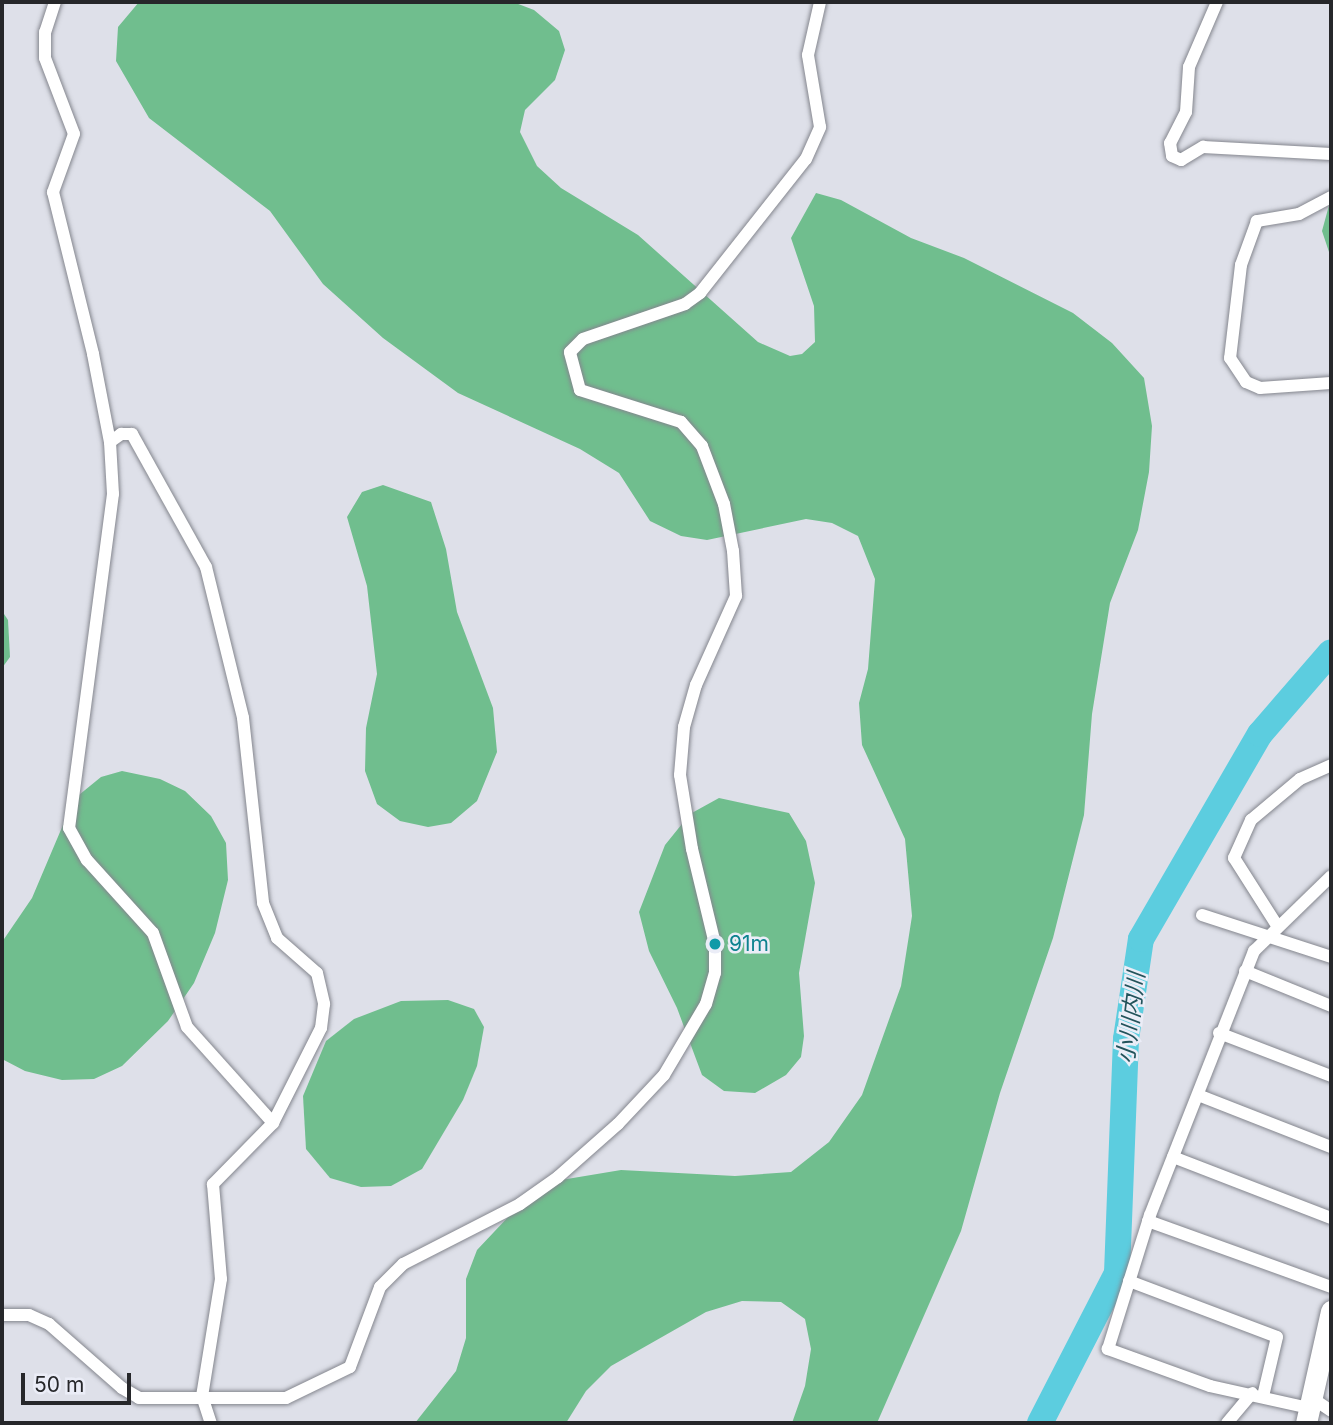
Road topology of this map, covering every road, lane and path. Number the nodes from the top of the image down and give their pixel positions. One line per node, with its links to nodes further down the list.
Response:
1 (55, 2): 7 (street)
2 (820, 2): 28 (street)
3 (1217, 2): 4 (street)
4 (1331, 154)
5 (1331, 197): 6 (street)
6 (1331, 383)
7 (110, 442): 18 (street); 18 (street)
8 (1331, 765): 11 (street)
9 (1331, 876): 11 (street)
10 (1202, 915): 11 (street)
11 (1274, 931): 12 (street); 13 (street)
12 (1331, 957)
13 (1245, 971): 14 (street); 15 (street)
14 (1331, 1006)
15 (1219, 1032): 16 (street); 17 (street)
16 (1331, 1076)
17 (1198, 1096): 19 (street); 20 (street)
18 (273, 1123): 28 (street)
19 (1331, 1147)
20 (1172, 1157): 21 (street); 22 (street)
21 (1331, 1218)
22 (1148, 1221): 23 (street); 24 (street)
23 (1129, 1281): 27 (street); 27 (street)
24 (1331, 1287)
25 (1331, 1311): 29 (main road)
26 (2, 1315): 28 (street)
27 (1258, 1394): 29 (street); 32 (street)
28 (202, 1396): 31 (street)
29 (1309, 1410): 30 (street)
30 (1331, 1411)
31 (211, 1423)
32 (1227, 1423)

